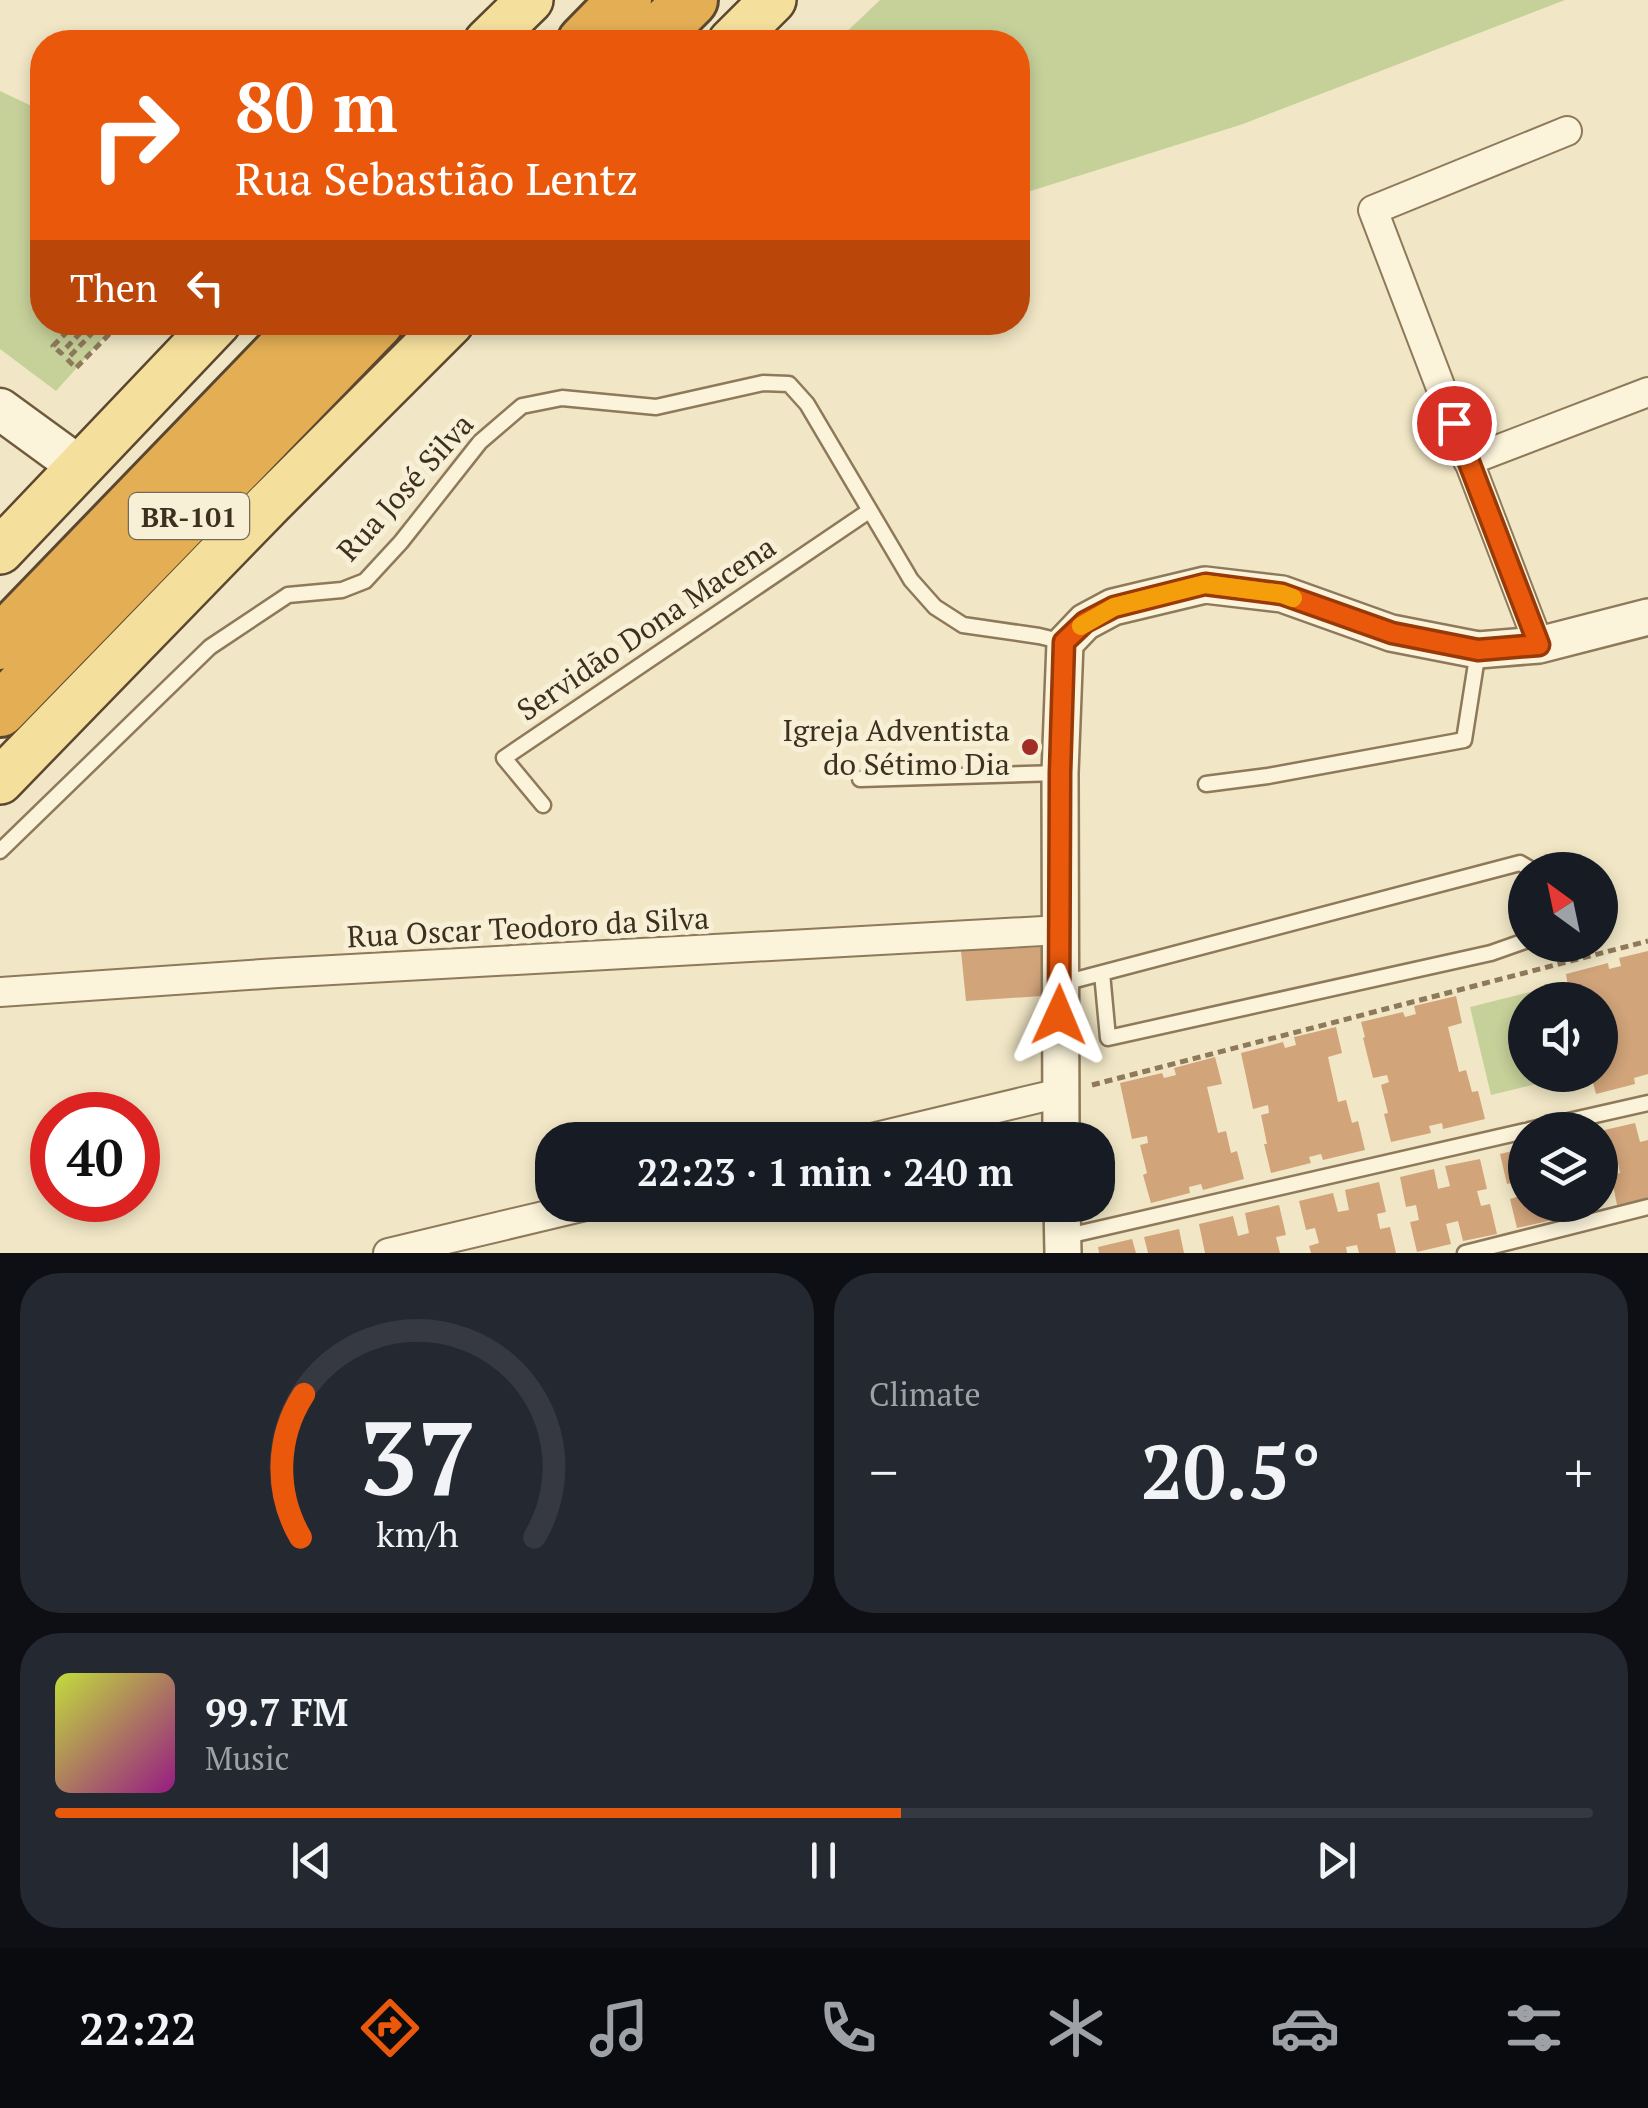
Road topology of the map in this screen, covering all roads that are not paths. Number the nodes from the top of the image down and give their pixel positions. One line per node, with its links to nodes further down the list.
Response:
1 (530, 0): 5 (main road)
2 (625, 0): 6 (highway)
3 (691, 0): 7 (highway)
4 (774, 0): 8 (main road)
5 (500, 30)
6 (596, 30)
7 (662, 30)
8 (743, 30)
9 (1567, 131): 16 (street)
10 (206, 335): 17 (main road)
11 (297, 335): 22 (highway, BR-101)
12 (364, 335): 25 (highway, BR-101)
13 (438, 335): 28 (main road)
14 (1648, 392): 16 (street)
15 (0, 409): 17 (main road)
16 (1468, 460): 23 (street)
17 (81, 468): 19 (main road)
18 (869, 510): 21 (lane); 30 (lane, Servidão Dona Macena); 31 (lane, Rua José Silva)
19 (2, 549)
20 (1648, 616): 23 (street)
21 (1064, 642): 24 (street); 26 (street)
22 (0, 643)
23 (1539, 645): 24 (street)
24 (1478, 650): 29 (lane)
25 (0, 710)
26 (1060, 773): 27 (lane); 33 (street)
27 (860, 778)
28 (0, 781)
29 (1206, 784)
30 (543, 805)
31 (0, 851)
32 (1508, 865): 35 (lane)
33 (1061, 930): 36 (street); 37 (street, Rua Oscar Teodoro da Silva)
34 (1508, 947): 35 (lane)
35 (1102, 973): 36 (lane)
36 (1059, 984): 38 (street)
37 (0, 992)
38 (1060, 1093): 41 (street); 42 (street)
39 (1648, 1103): 40 (lane)
40 (1608, 1112)
41 (938, 1122)
42 (1060, 1122)
43 (1508, 1134): 46 (lane)
44 (1648, 1207): 48 (lane)
45 (535, 1218): 47 (street)
46 (1062, 1232)
47 (388, 1253)
48 (1464, 1253)

